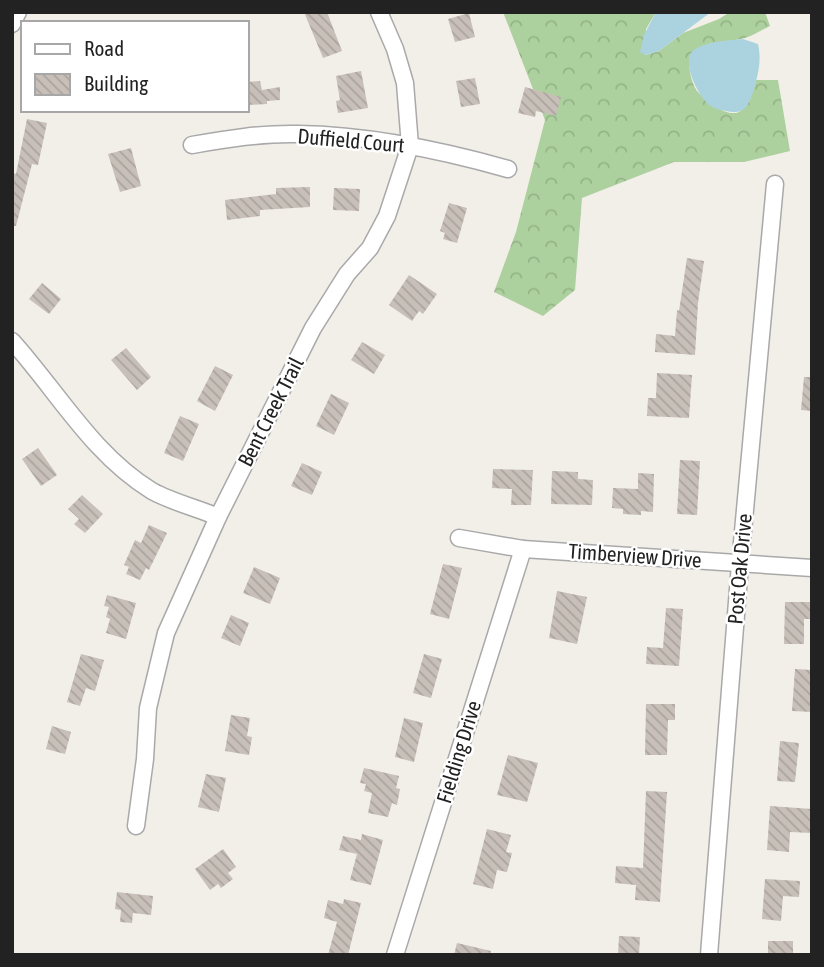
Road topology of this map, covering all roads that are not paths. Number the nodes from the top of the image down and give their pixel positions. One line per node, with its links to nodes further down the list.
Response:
1 (18, 12): 3 (street)
2 (379, 12): 5 (street, Bent Creek Trail)
3 (12, 24)
4 (192, 145): 5 (street, Duffield Court)
5 (410, 146): 6 (street, Duffield Court); 9 (street, Bent Creek Trail)
6 (508, 169)
7 (775, 184): 12 (street, Post Oak Drive)
8 (12, 341): 9 (street)
9 (218, 517): 14 (street, Bent Creek Trail)
10 (460, 538): 11 (street, Timberview Drive)
11 (523, 548): 12 (street, Timberview Drive); 15 (street, Fielding Drive)
12 (740, 564): 13 (street, Timberview Drive); 16 (street, Post Oak Drive)
13 (812, 569)
14 (136, 826)
15 (396, 955)
16 (709, 955)

